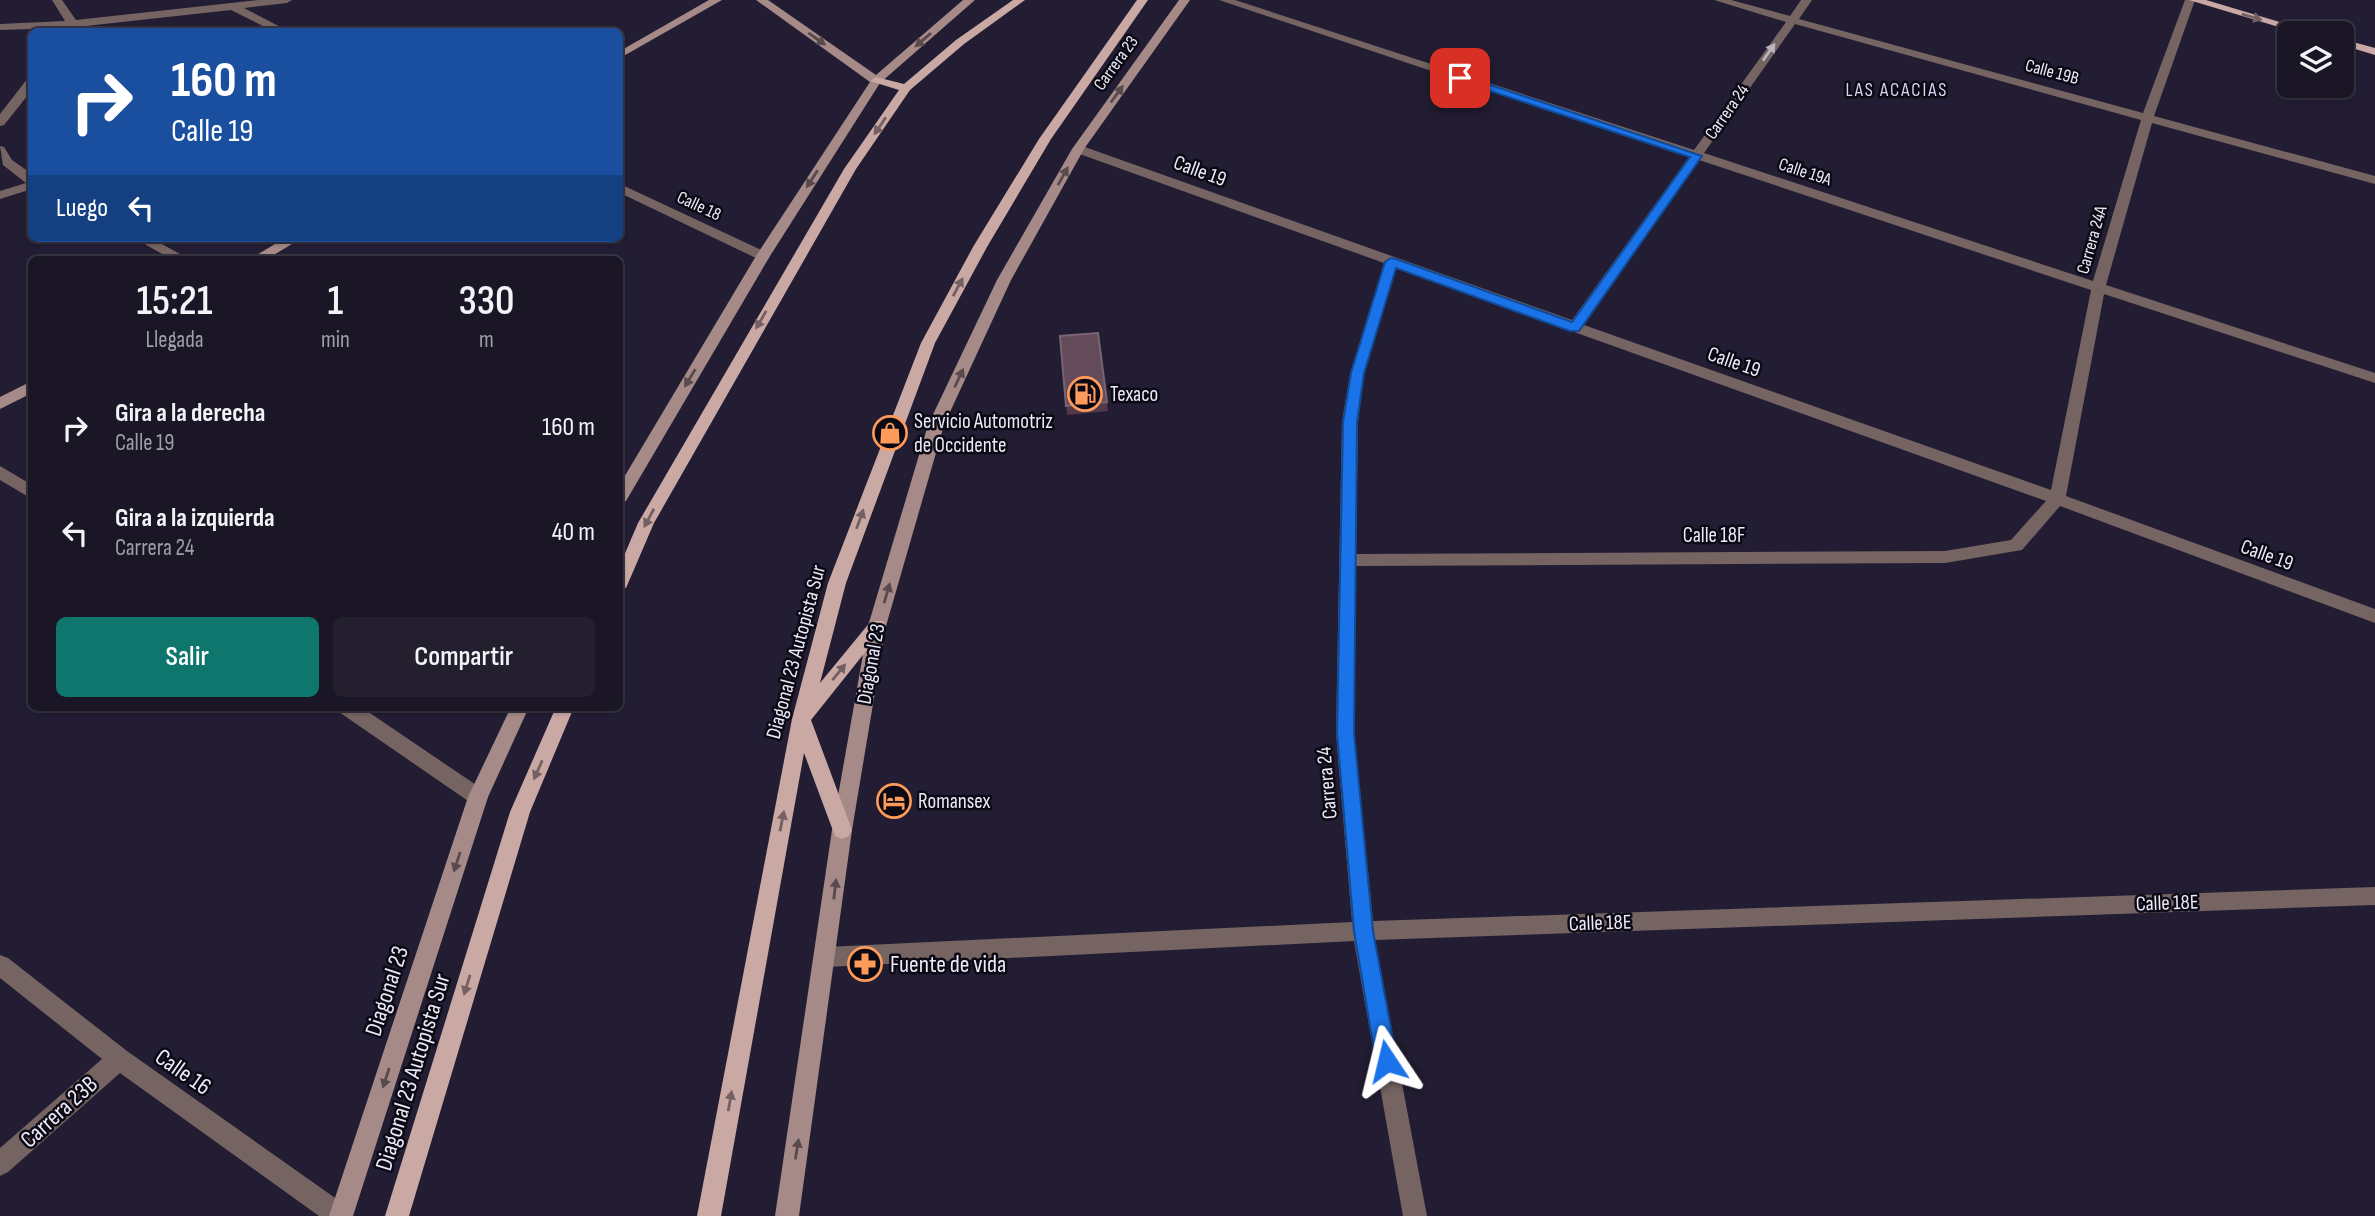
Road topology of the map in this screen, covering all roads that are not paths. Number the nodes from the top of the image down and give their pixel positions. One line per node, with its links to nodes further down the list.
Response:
1 (57, 0): 17 (street)
2 (287, 0): 13 (street)
3 (717, 0): 21 (street)
4 (761, 0): 22 (street, one-way to 22)
5 (970, 0): 22 (street, one-way to 22)
6 (1020, 0): 24 (main road)
7 (1143, 0): 27 (main road, Carrera 23)
8 (1185, 0): 28 (street, Carrera 23, one-way to 8)
9 (1224, 0): 30 (street, Calle 19A)
10 (1719, 0): 14 (street, Calle 19B)
11 (1807, 0): 14 (street, Carrera 24)
12 (2192, 0): 15 (main road, one-way to 15); 25 (street, Carrera 24A)
13 (233, 7): 17 (street); 18 (street)
14 (1792, 20): 25 (street, Calle 19B); 30 (street, Carrera 24, one-way to 14)
15 (2277, 24)
16 (0, 27): 17 (street)
17 (71, 28)
18 (277, 28)
19 (2354, 46): 20 (main road)
20 (2375, 52)
21 (623, 53)
22 (876, 81): 24 (main road); 40 (street, one-way to 40)
23 (28, 86): 26 (street)
24 (906, 88): 52 (main road, one-way to 52)
25 (2148, 116): 32 (street, Calle 19B); 42 (street, Carrera 24A)
26 (0, 122)
27 (1045, 139): 58 (main road, Diagonal 23 Autopista Sur, one-way to 27)
28 (1078, 149): 41 (street, Calle 19); 54 (street, Diagonal 23, one-way to 28)
29 (0, 150): 31 (street)
30 (1696, 156): 42 (street, Calle 19A); 43 (street, Carrera 24)
31 (28, 180)
32 (2375, 180)
33 (28, 184): 35 (street)
34 (623, 189): 40 (street, Calle 18)
35 (0, 195)
36 (149, 242): 38 (street)
37 (288, 242): 39 (street)
38 (176, 256)
39 (262, 256)
40 (763, 256): 49 (street, one-way to 49)
41 (1391, 262): 43 (street, Calle 19); 51 (street, Carrera 24)
42 (2099, 285): 44 (street, Calle 19A); 50 (street, Carrera 24A)
43 (1574, 328): 50 (street, Calle 19)
44 (2375, 378)
45 (28, 388): 46 (street)
46 (0, 404)
47 (0, 472): 48 (street)
48 (28, 491)
49 (623, 492)
50 (2057, 499): 51 (street, Calle 18F); 53 (street, Calle 19)
51 (1349, 560): 62 (street, Carrera 24)
52 (623, 576)
53 (2375, 616)
54 (877, 626): 58 (main road, one-way to 54); 60 (street, Diagonal 23)
55 (352, 711): 59 (street)
56 (518, 711): 59 (street, Diagonal 23)
57 (563, 711): 68 (main road, Diagonal 23 Autopista Sur, one-way to 68)
58 (801, 719): 60 (main road); 69 (main road, Diagonal 23 Autopista Sur, one-way to 58)
59 (478, 797): 67 (street, Diagonal 23, one-way to 67)
60 (842, 830): 63 (street, Diagonal 23, one-way to 60)
61 (2375, 896): 62 (street, Calle 18E)
62 (1363, 931): 63 (street, Calle 18E); 71 (street, Carrera 24)
63 (826, 957): 70 (street, Diagonal 23, one-way to 63)
64 (0, 965): 65 (street, Calle 16)
65 (119, 1059): 66 (street, Carrera 23B); 67 (street, Calle 16)
66 (0, 1164)
67 (340, 1216)
68 (397, 1216)
69 (709, 1216)
70 (787, 1216)
71 (1415, 1216)

